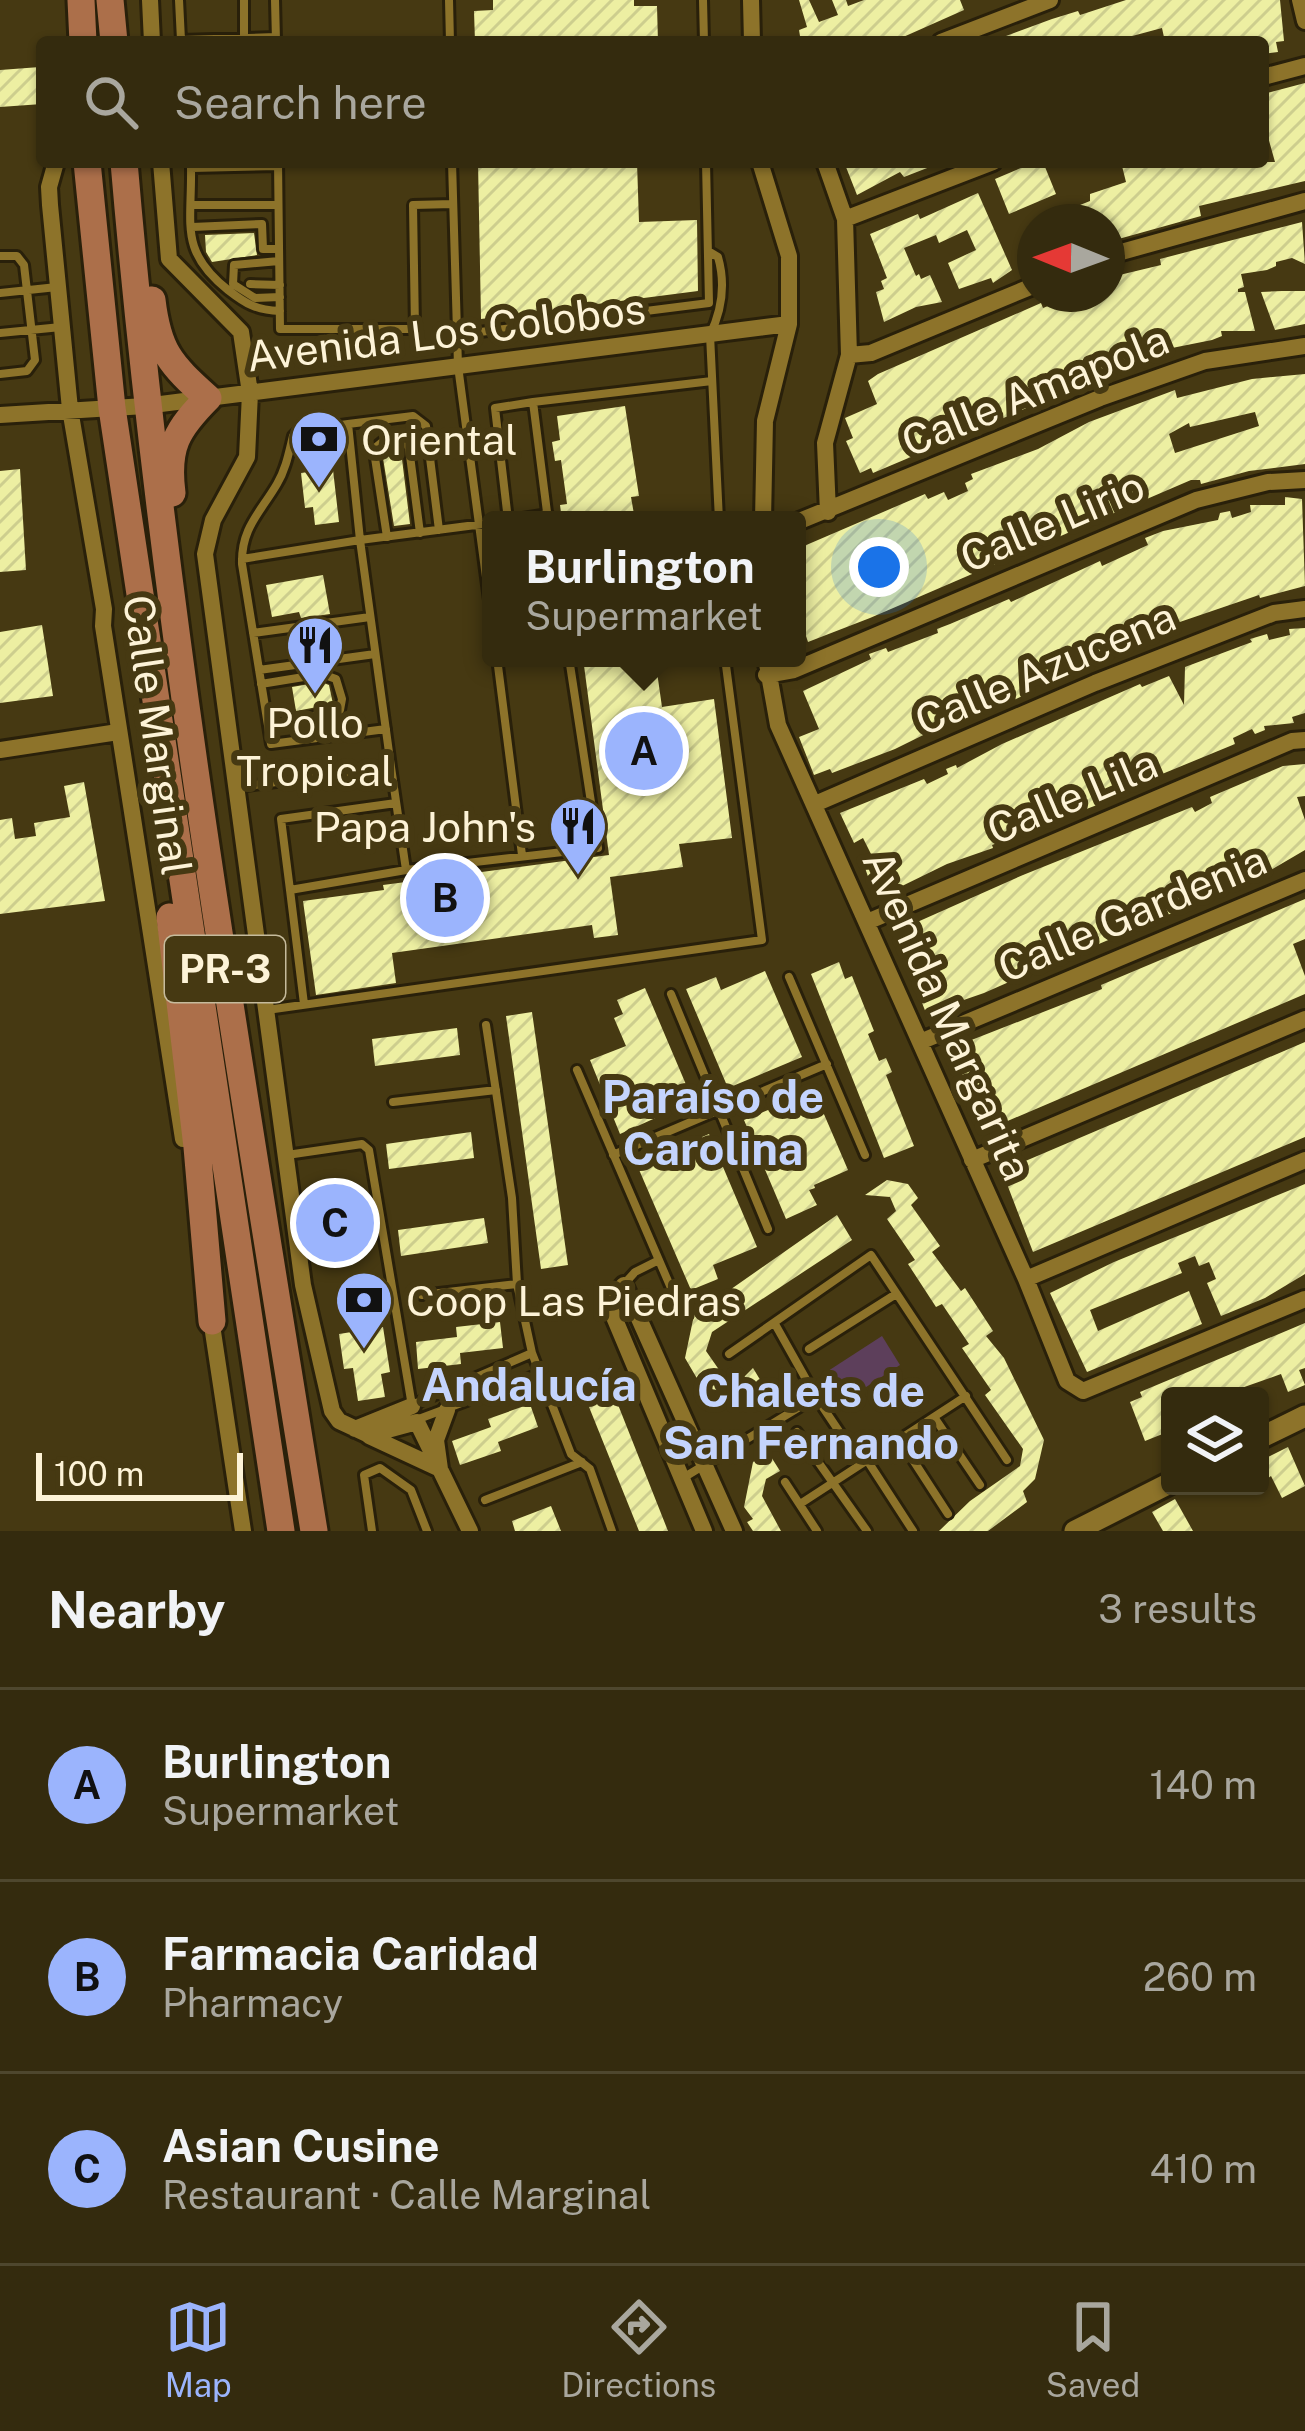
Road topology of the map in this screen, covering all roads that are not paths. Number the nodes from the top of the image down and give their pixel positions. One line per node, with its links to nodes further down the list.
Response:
1 (81, 0): 13 (main road)
2 (110, 0): 14 (main road)
3 (150, 0): 15 (street)
4 (179, 0): 16 (lane)
5 (244, 0): 17 (lane)
6 (275, 0): 18 (lane)
7 (449, 0): 19 (lane)
8 (703, 0): 20 (lane)
9 (752, 0): 21 (street)
10 (1050, 0): 22 (street)
11 (1300, 0): 12 (street)
12 (1305, 21)
13 (83, 36)
14 (113, 36)
15 (152, 36)
16 (181, 36)
17 (244, 36)
18 (276, 36)
19 (450, 36)
20 (704, 36)
21 (752, 36)
22 (956, 36)
23 (1305, 66): 24 (street)
24 (1269, 75)
25 (54, 168): 50 (street, Calle Marginal)
26 (88, 168): 71 (main road, PR-3)
27 (124, 168): 70 (main road, PR-3)
28 (126, 168): 68 (main road)
29 (161, 168): 67 (street, Calle Marginal)
30 (191, 168): 40 (lane)
31 (278, 168): 39 (lane)
32 (452, 168): 38 (lane)
33 (706, 168): 44 (lane)
34 (762, 168): 56 (street)
35 (827, 168): 41 (street)
36 (978, 168): 41 (street)
37 (1305, 200): 45 (street)
38 (453, 204): 55 (lane); 61 (lane)
39 (278, 205): 40 (lane); 43 (lane)
40 (192, 206): 42 (lane)
41 (845, 220): 63 (street)
42 (192, 227): 43 (lane); 55 (lane)
43 (279, 249): 47 (lane)
44 (708, 250): 60 (lane); 61 (lane)
45 (1125, 251)
46 (0, 256): 51 (lane)
47 (279, 261): 49 (lane); 54 (lane)
48 (250, 284): 49 (lane)
49 (280, 284): 54 (lane)
50 (58, 286): 51 (lane); 57 (street, Calle Marginal)
51 (27, 290): 52 (lane); 58 (lane)
52 (0, 293)
53 (1017, 293): 63 (street)
54 (280, 297): 55 (lane)
55 (280, 310)
56 (789, 324): 60 (street, Avenida Los Colobos); 83 (street)
57 (63, 327): 58 (lane); 72 (street, Calle Marginal)
58 (33, 330): 59 (lane); 65 (lane)
59 (0, 333)
60 (710, 334): 64 (street, Avenida Los Colobos); 66 (lane)
61 (456, 335): 64 (lane)
62 (1305, 346): 84 (street, Calle Amapola)
63 (849, 355): 84 (street)
64 (458, 366): 67 (street, Avenida Los Colobos); 87 (lane)
65 (0, 374)
66 (712, 381): 69 (lane); 82 (lane)
67 (250, 393): 68 (street, Avenida Los Colobos); 112 (street, Calle Marginal)
68 (208, 398): 70 (street, Avenida Los Colobos); 115 (main road)
69 (532, 402): 80 (lane); 81 (lane)
70 (145, 406): 71 (street, Avenida Los Colobos); 115 (main road, PR-3)
71 (112, 408): 72 (street, Avenida Los Colobos); 105 (main road, PR-3)
72 (70, 409): 73 (street, Avenida Los Colobos); 108 (street, Calle Marginal)
73 (0, 415)
74 (348, 424): 75 (lane); 88 (lane); 93 (lane)
75 (352, 448): 76 (lane); 79 (lane)
76 (344, 466)
77 (1305, 480): 98 (street, Calle Lirio)
78 (346, 490): 79 (lane)
79 (355, 505): 91 (lane)
80 (508, 511)
81 (547, 511)
82 (719, 511)
83 (763, 511)
84 (828, 512): 85 (street, Calle Amapola)
85 (806, 520)
86 (482, 524): 87 (lane)
87 (479, 525): 88 (lane); 92 (lane)
88 (439, 530): 89 (lane)
89 (420, 533): 90 (lane); 90 (lane)
90 (387, 537): 91 (lane)
91 (360, 540): 93 (lane); 95 (lane)
92 (482, 548)
93 (242, 559): 96 (lane)
94 (1305, 609): 114 (street, Calle Azucena)
95 (370, 617): 96 (lane); 97 (lane)
96 (253, 633): 103 (lane)
97 (375, 654): 103 (lane); 107 (lane)
98 (806, 665)
99 (497, 667): 116 (lane)
100 (570, 667): 116 (lane)
101 (726, 667): 123 (lane)
102 (766, 667): 114 (street, Avenida Margarita)
103 (259, 670): 104 (lane)
104 (261, 684): 106 (lane); 106 (lane)
105 (156, 710): 147 (main road); 179 (main road, PR-3)
106 (268, 725): 107 (lane)
107 (386, 728): 111 (lane)
108 (118, 732): 110 (street); 147 (street, Calle Marginal)
109 (1305, 740): 120 (street, Calle Lila)
110 (0, 750)
111 (391, 766): 112 (lane); 113 (lane)
112 (237, 788): 124 (street, Calle Marginal)
113 (396, 803): 117 (lane); 119 (lane)
114 (815, 803): 120 (street, Avenida Margarita)
115 (206, 837): 180 (main road, PR-3)
116 (522, 855): 117 (lane)
117 (406, 870): 119 (lane)
118 (1305, 880): 127 (street, Calle Gardenia)
119 (290, 890): 123 (lane)
120 (867, 922): 127 (street, Avenida Margarita)
121 (789, 977): 128 (lane)
122 (671, 994): 132 (lane)
123 (304, 1004): 124 (lane)
124 (267, 1010): 133 (street, Calle Marginal)
125 (1305, 1019): 136 (street)
126 (486, 1025): 130 (lane)
127 (920, 1042): 136 (street, Avenida Margarita)
128 (827, 1064): 132 (lane); 135 (lane)
129 (577, 1070): 134 (lane)
130 (496, 1090): 131 (lane); 141 (lane)
131 (393, 1102)
132 (721, 1109): 134 (lane); 138 (lane)
133 (285, 1155): 158 (lane); 161 (street, Calle Marginal)
134 (613, 1155): 139 (lane)
135 (866, 1155)
136 (972, 1160): 140 (street, Avenida Margarita)
137 (1305, 1160): 140 (street)
138 (768, 1229)
139 (659, 1260): 142 (lane); 145 (lane)
140 (1026, 1279): 146 (street, Avenida Margarita)
141 (517, 1284): 144 (lane); 150 (lane)
142 (624, 1285): 168 (street); 170 (street)
143 (896, 1294): 148 (lane); 149 (lane); 155 (lane)
144 (422, 1295)
145 (674, 1295)
146 (1305, 1299)
147 (212, 1322): 178 (street, Calle Marginal)
148 (775, 1324): 151 (lane); 156 (lane)
149 (808, 1349)
150 (532, 1353): 152 (lane); 153 (lane)
151 (729, 1354)
152 (486, 1373): 154 (lane); 158 (lane)
153 (539, 1374): 154 (lane); 166 (lane)
154 (493, 1392): 157 (lane)
155 (967, 1396): 160 (lane); 165 (lane)
156 (816, 1397): 167 (lane); 168 (lane)
157 (447, 1410): 158 (lane); 169 (street)
158 (414, 1414): 161 (street); 169 (street)
159 (1305, 1416): 163 (street)
160 (934, 1417): 164 (lane); 173 (lane)
161 (362, 1432): 169 (street)
162 (797, 1432): 172 (lane)
163 (1269, 1434)
164 (900, 1439): 167 (lane); 177 (lane)
165 (1007, 1460)
166 (582, 1462): 175 (lane); 184 (lane)
167 (864, 1462): 172 (lane); 189 (lane)
168 (703, 1463): 170 (lane); 186 (street)
169 (440, 1469): 183 (street)
170 (682, 1479): 185 (street)
171 (785, 1481): 176 (lane)
172 (833, 1482): 176 (lane); 188 (lane)
173 (980, 1485)
174 (1161, 1488): 190 (street)
175 (485, 1500)
176 (800, 1504): 187 (lane)
177 (948, 1514)
178 (243, 1531)
179 (281, 1531)
180 (314, 1531)
181 (372, 1531): 182 (lane)
182 (427, 1531)
183 (470, 1531)
184 (612, 1531)
185 (704, 1531)
186 (734, 1531)
187 (817, 1531)
188 (867, 1531)
189 (913, 1531)
190 (1076, 1531)

